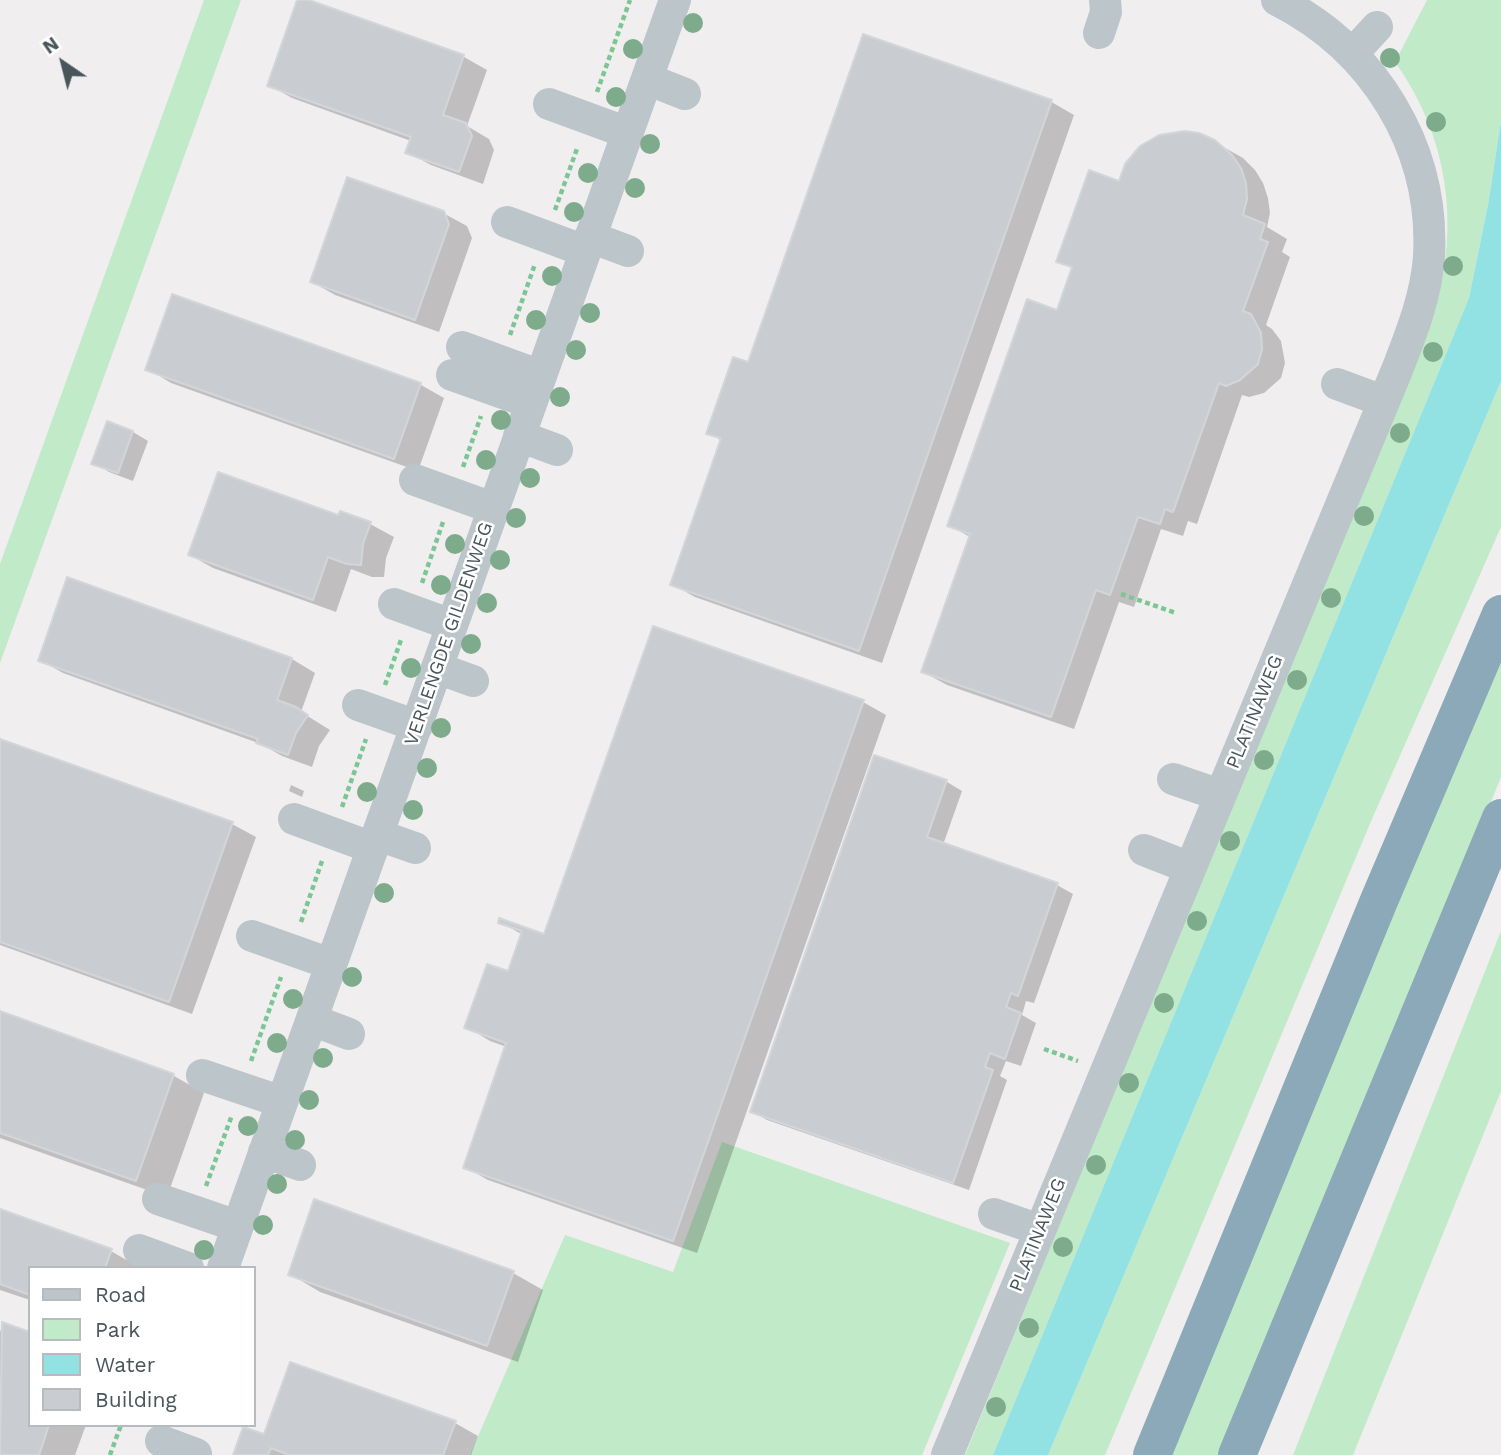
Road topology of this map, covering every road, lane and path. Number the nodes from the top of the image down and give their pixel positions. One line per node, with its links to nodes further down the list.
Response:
1 (675, 0): 7 (street, VERLENGDE GILDENWEG)
2 (1105, 0): 5 (street)
3 (1278, 0): 6 (street, PLATINAWEG)
4 (1377, 27): 6 (street)
5 (1100, 33)
6 (1353, 53): 17 (street, PLATINAWEG)
7 (647, 79): 8 (street); 10 (street, VERLENGDE GILDENWEG)
8 (685, 94)
9 (549, 104): 10 (street)
10 (628, 133): 12 (street, VERLENGDE GILDENWEG)
11 (507, 222): 12 (street)
12 (588, 244): 13 (street); 16 (street, VERLENGDE GILDENWEG)
13 (628, 251)
14 (457, 361): 16 (street)
15 (1337, 384): 17 (street)
16 (536, 389): 18 (street, VERLENGDE GILDENWEG)
17 (1383, 401): 32 (street, PLATINAWEG)
18 (519, 436): 19 (street); 21 (street, VERLENGDE GILDENWEG)
19 (557, 450)
20 (415, 480): 21 (street)
21 (493, 508): 26 (street, VERLENGDE GILDENWEG)
22 (1121, 594): 24 (path)
23 (394, 604): 26 (street)
24 (1176, 613)
25 (1501, 614): 61 (highway)
26 (452, 625): 27 (street, VERLENGDE GILDENWEG)
27 (437, 668): 28 (street); 30 (street, VERLENGDE GILDENWEG)
28 (473, 681)
29 (358, 705): 30 (street)
30 (416, 726): 35 (street, VERLENGDE GILDENWEG)
31 (1173, 779): 32 (street)
32 (1220, 795): 38 (street, PLATINAWEG)
33 (1501, 818): 62 (highway)
34 (294, 819): 35 (street)
35 (375, 841): 36 (street); 40 (street, VERLENGDE GILDENWEG)
36 (415, 848)
37 (1144, 850): 38 (street)
38 (1190, 868): 52 (street, PLATINAWEG)
39 (252, 936): 40 (street)
40 (331, 964): 41 (street, VERLENGDE GILDENWEG)
41 (312, 1020): 42 (street); 46 (street, VERLENGDE GILDENWEG)
42 (349, 1034)
43 (1044, 1049): 44 (path)
44 (1080, 1062)
45 (202, 1075): 46 (street)
46 (282, 1102): 47 (street, VERLENGDE GILDENWEG)
47 (264, 1152): 48 (street); 51 (street, VERLENGDE GILDENWEG)
48 (300, 1165)
49 (159, 1199): 51 (street)
50 (994, 1214): 52 (street)
51 (237, 1226): 55 (street, VERLENGDE GILDENWEG)
52 (1040, 1230): 60 (street, PLATINAWEG)
53 (139, 1250): 54 (street)
54 (183, 1266)
55 (224, 1266)
56 (120, 1427): 59 (path)
57 (161, 1440): 58 (street)
58 (196, 1454)
59 (110, 1455)
60 (947, 1455)
61 (1152, 1455)
62 (1237, 1455)

